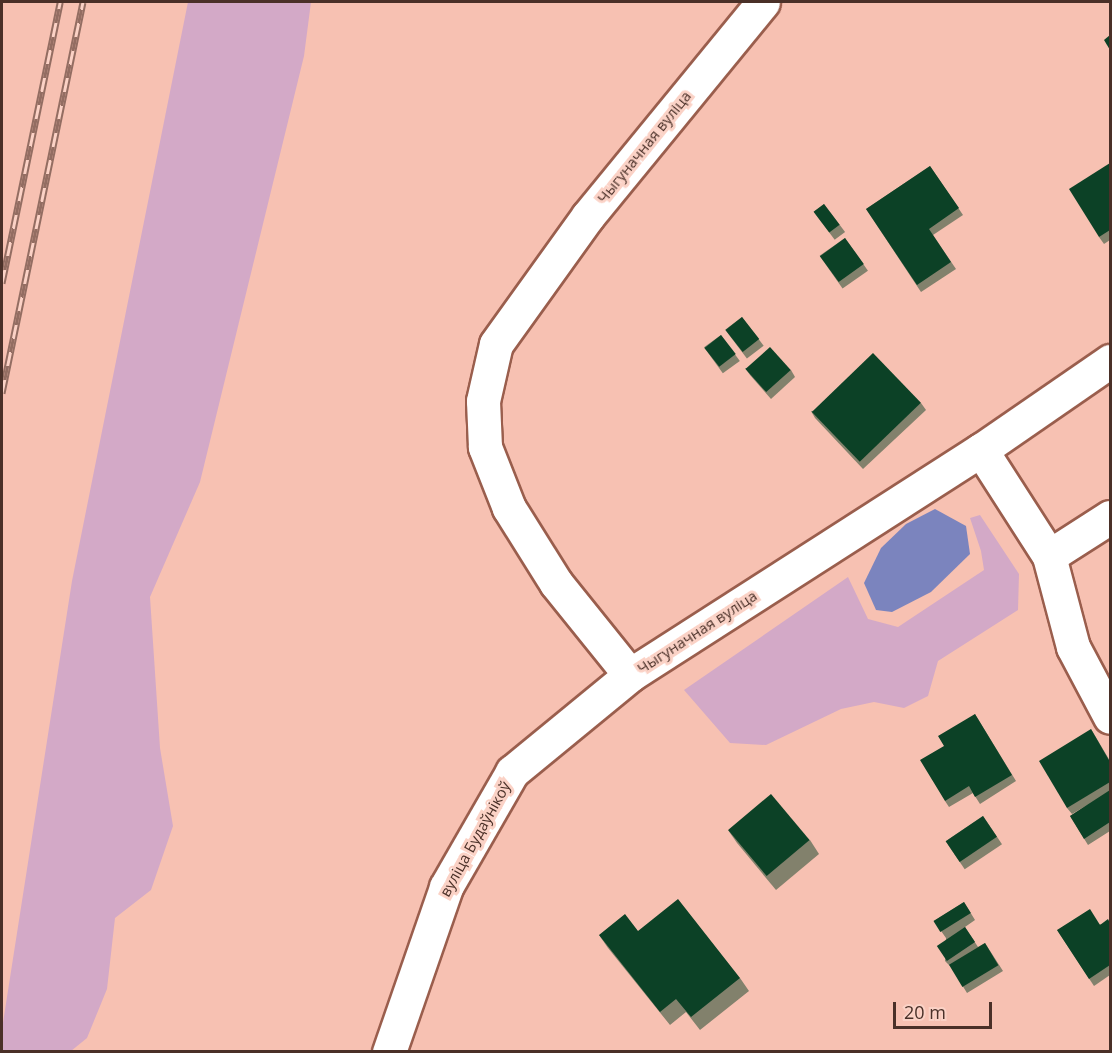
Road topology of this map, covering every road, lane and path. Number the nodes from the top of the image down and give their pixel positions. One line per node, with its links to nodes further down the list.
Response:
1 (763, 2): 6 (street, Чыгуначная вуліца)
2 (1110, 361): 3 (street, Чыгуначная вуліца)
3 (981, 450): 5 (street); 6 (street, Чыгуначная вуліца)
4 (1110, 517): 5 (street)
5 (1049, 556): 7 (street)
6 (630, 675): 8 (street, вуліца Будаўнікоў)
7 (1110, 717)
8 (389, 1052)

